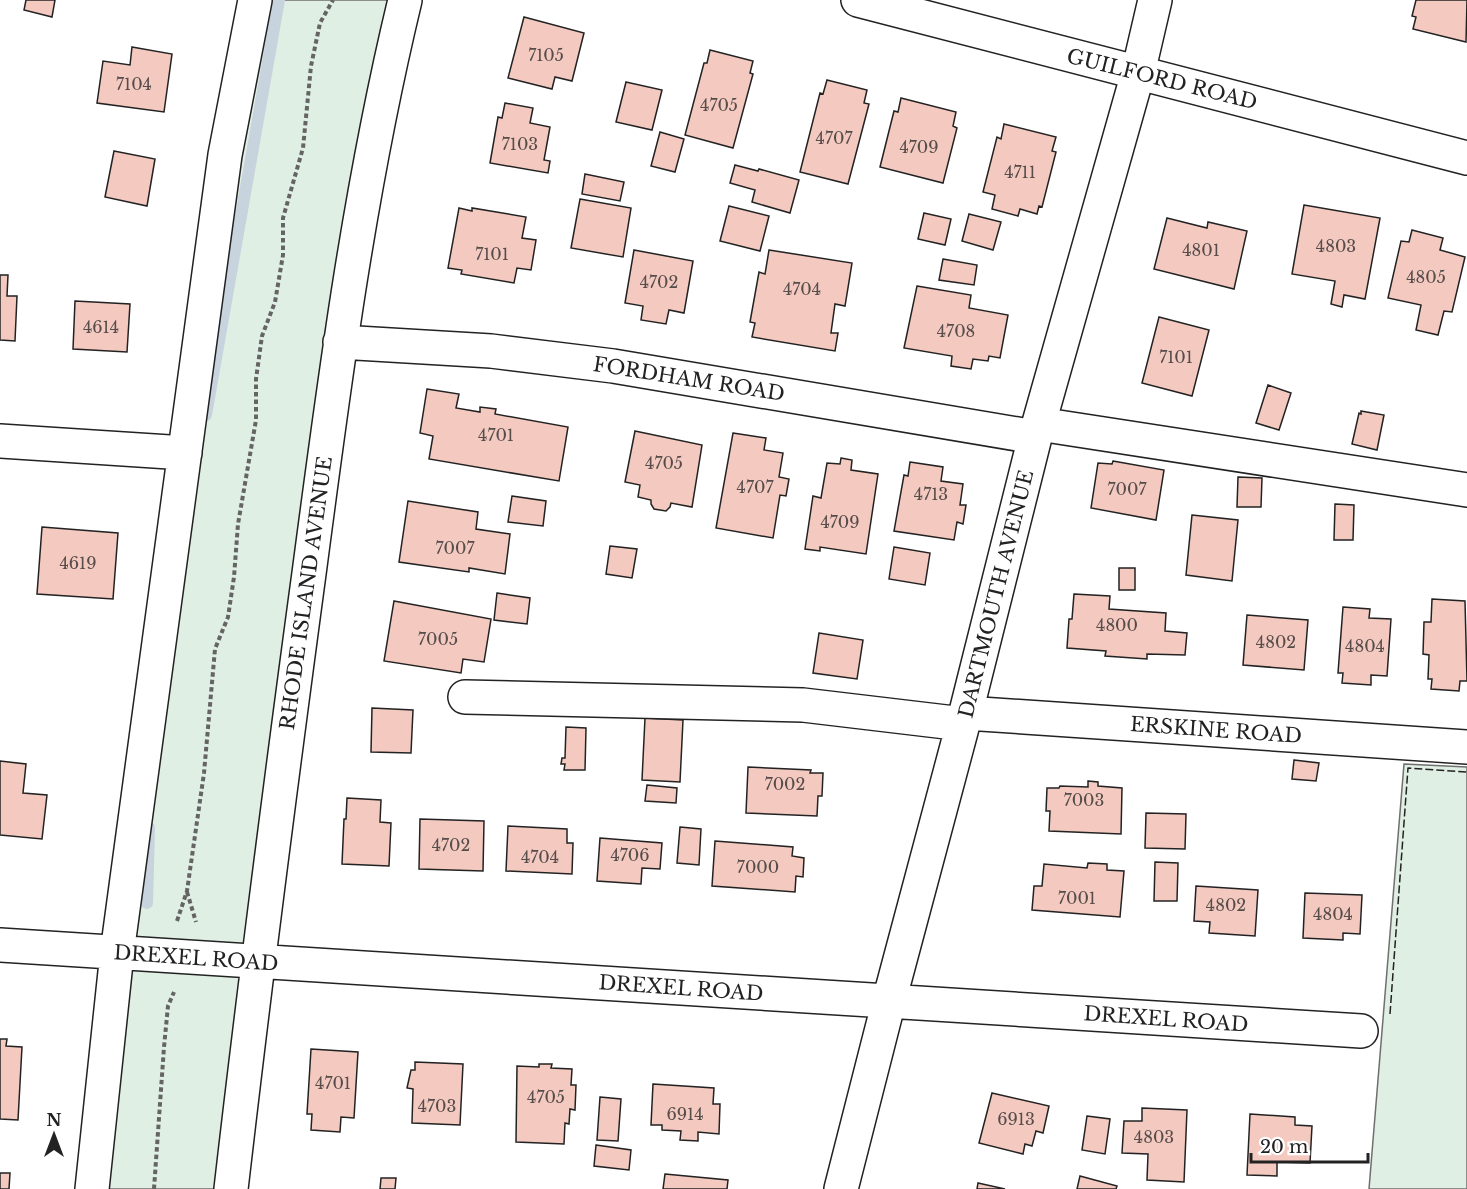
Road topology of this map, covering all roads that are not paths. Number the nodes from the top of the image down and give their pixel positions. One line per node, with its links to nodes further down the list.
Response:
1 (255, 0): 10 (street)
2 (405, 0): 7 (street, RHODE ISLAND AVENUE)
3 (858, 0): 5 (street, GUILFORD ROAD)
4 (1155, 0): 5 (street, DARTMOUTH AVENUE)
5 (1138, 73): 6 (street, GUILFORD ROAD); 8 (street, DARTMOUTH AVENUE)
6 (1467, 158)
7 (340, 342): 8 (street, FORDHAM ROAD); 17 (street, RHODE ISLAND AVENUE)
8 (1037, 430): 11 (street, FORDHAM ROAD); 13 (street, DARTMOUTH AVENUE)
9 (0, 441): 10 (street)
10 (185, 453): 16 (street)
11 (1467, 490)
12 (465, 698): 13 (street, ERSKINE ROAD)
13 (965, 719): 14 (street, ERSKINE ROAD); 18 (street, DARTMOUTH AVENUE)
14 (1467, 747)
15 (0, 945): 16 (street, DREXEL ROAD)
16 (117, 952): 17 (street, DREXEL ROAD); 20 (street)
17 (258, 962): 18 (street, DREXEL ROAD); 21 (street, RHODE ISLAND AVENUE)
18 (889, 1001): 19 (street, DREXEL ROAD); 22 (street, DARTMOUTH AVENUE)
19 (1361, 1031)
20 (92, 1189)
21 (231, 1189)
22 (841, 1189)

